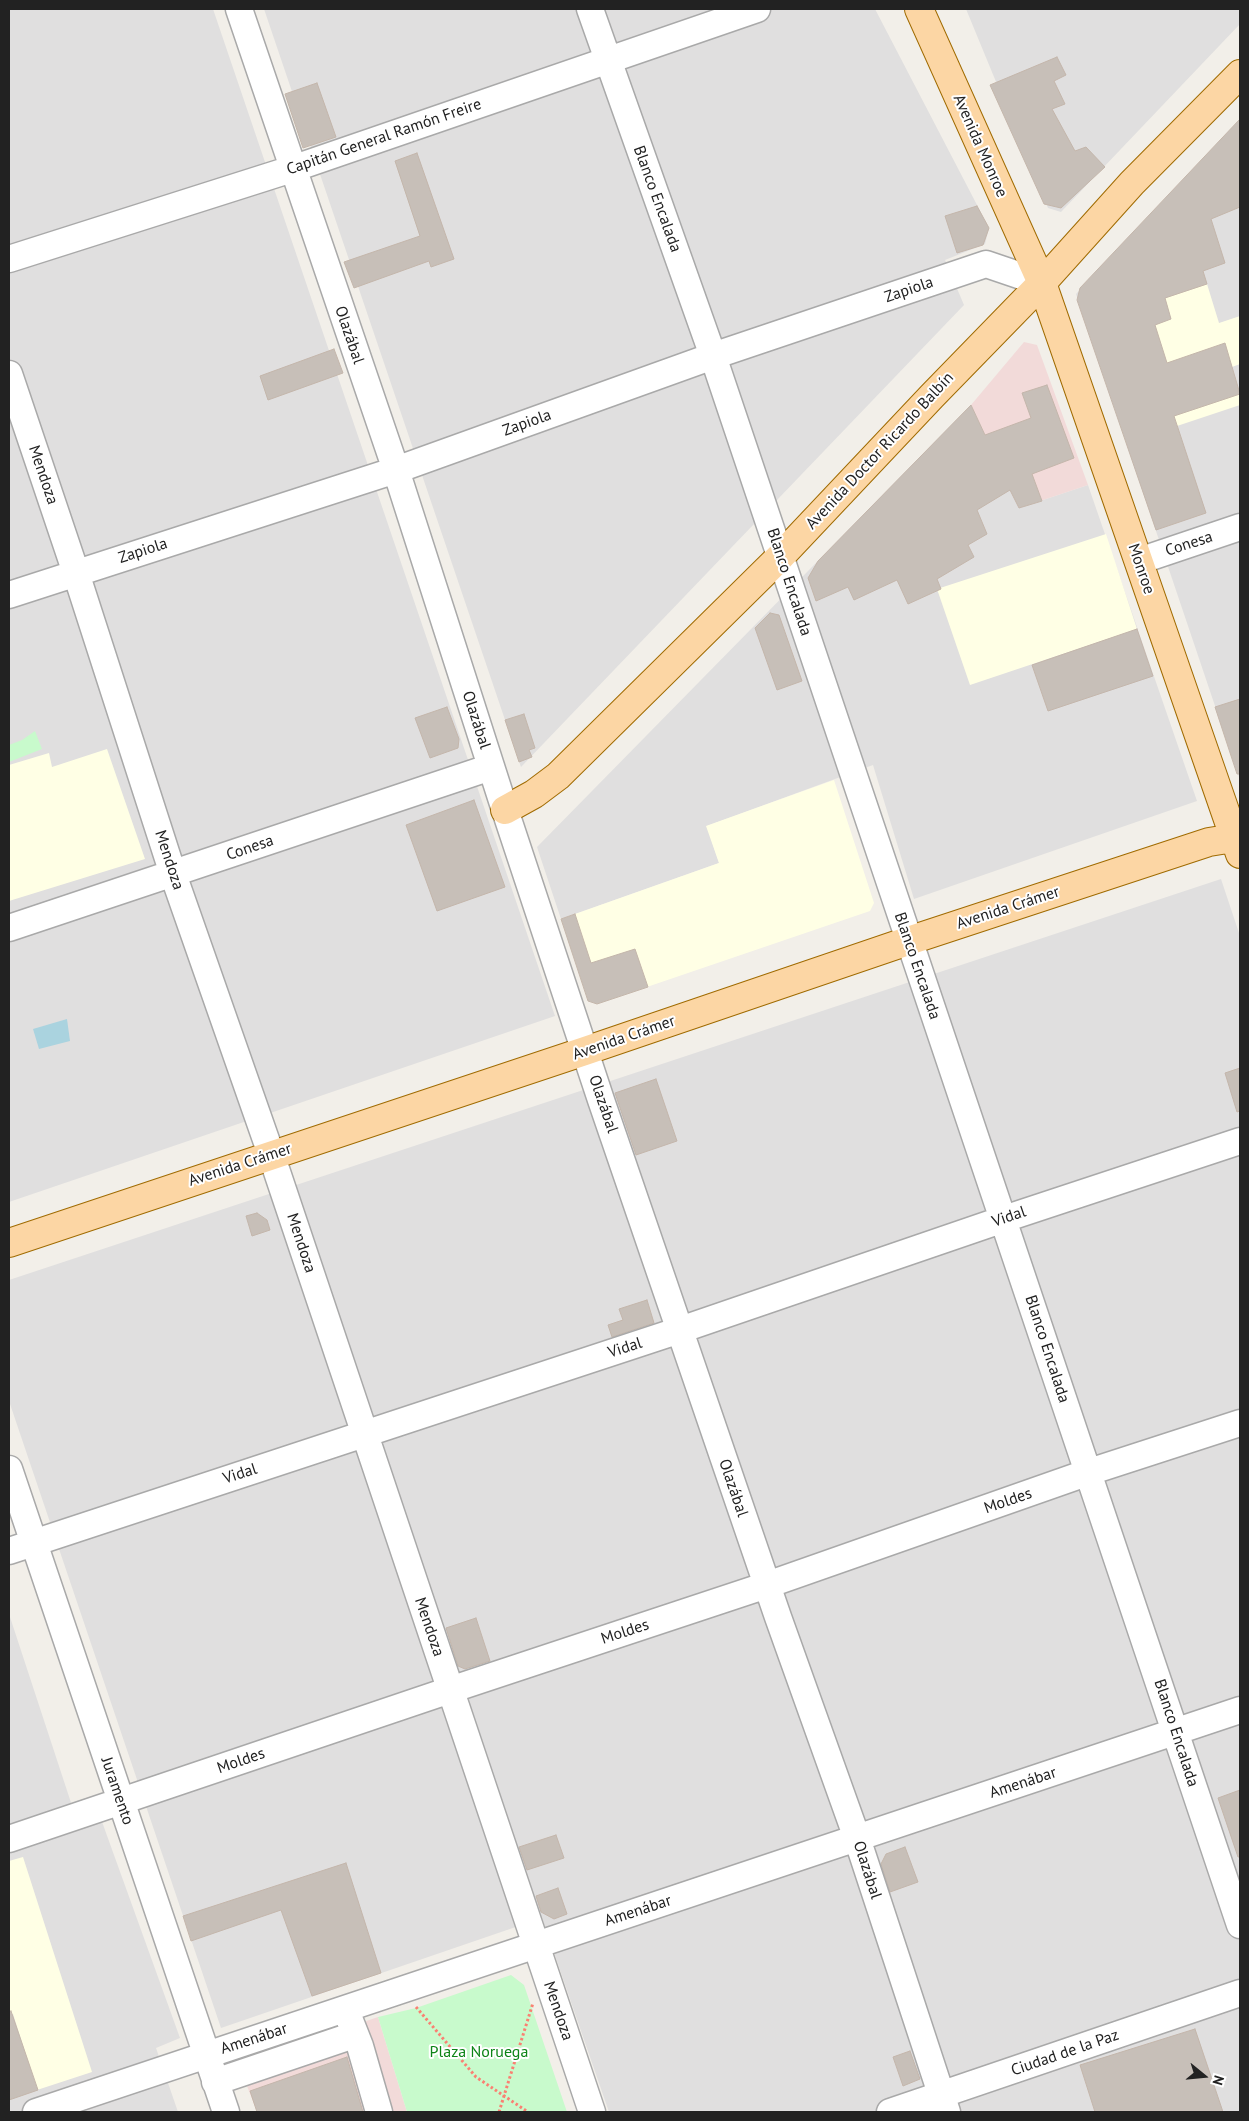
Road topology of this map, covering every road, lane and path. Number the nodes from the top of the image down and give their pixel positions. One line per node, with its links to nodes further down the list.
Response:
1 (238, 9): 7 (street, Olazábal)
2 (590, 9): 5 (street, Blanco Encalada)
3 (756, 9): 5 (street, Capitán General Ramón Freire)
4 (919, 9): 9 (main road, Avenida Monroe)
5 (607, 60): 7 (street, Capitán General Ramón Freire); 10 (street, Blanco Encalada)
6 (1240, 74): 9 (main road, Avenida Doctor Ricardo Balbín)
7 (292, 169): 8 (street, Capitán General Ramón Freire); 12 (street, Olazábal)
8 (9, 259)
9 (1042, 283): 10 (street, Zapiola); 14 (main road, Avenida Doctor Ricardo Balbín); 15 (main road, Monroe)
10 (713, 356): 12 (street, Zapiola); 14 (street, Blanco Encalada)
11 (9, 374): 16 (street, Mendoza)
12 (396, 470): 16 (street, Zapiola); 18 (street, Olazábal)
13 (1240, 527): 15 (street, Conesa)
14 (780, 557): 19 (main road, Avenida Doctor Ricardo Balbín); 23 (street, Blanco Encalada)
15 (1138, 561): 20 (main road, Monroe)
16 (76, 573): 17 (street, Zapiola); 21 (street, Mendoza)
17 (9, 595)
18 (491, 767): 19 (street, Olazábal); 21 (street, Conesa)
19 (505, 810): 24 (street, Olazábal)
20 (1238, 844): 23 (main road, Avenida Crámer)
21 (173, 874): 22 (street, Conesa); 26 (street, Mendoza)
22 (9, 928)
23 (908, 941): 24 (main road, Avenida Crámer); 27 (street, Blanco Encalada)
24 (585, 1051): 26 (main road, Avenida Crámer); 29 (street, Olazábal)
25 (1240, 1141): 27 (street, Vidal)
26 (271, 1154): 28 (main road, Avenida Crámer); 31 (street, Mendoza)
27 (1004, 1219): 29 (street, Vidal); 33 (street, Blanco Encalada)
28 (9, 1243)
29 (680, 1330): 31 (street, Vidal); 36 (street, Olazábal)
30 (1240, 1423): 33 (street, Moldes)
31 (364, 1433): 34 (street, Vidal); 37 (street, Mendoza)
32 (9, 1469): 34 (street, Juramento)
33 (1089, 1472): 36 (street, Moldes); 39 (street, Blanco Encalada)
34 (34, 1543): 35 (street, Vidal); 40 (street, Juramento)
35 (9, 1551)
36 (767, 1585): 37 (street, Moldes); 41 (street, Olazábal)
37 (450, 1690): 40 (street, Moldes); 44 (street, Mendoza)
38 (1240, 1710): 39 (street, Amenábar)
39 (1176, 1732): 41 (street, Amenábar); 43 (street, Blanco Encalada)
40 (121, 1801): 42 (street, Moldes); 50 (street, Juramento)
41 (857, 1838): 44 (street, Amenábar); 53 (street, Olazábal)
42 (9, 1839)
43 (1240, 1924)
44 (536, 1945): 47 (street, Amenábar); 59 (street, Mendoza)
45 (1240, 1993): 53 (street, Ciudad de la Paz)
46 (535, 1998): 52 (path)
47 (346, 2008): 49 (street); 50 (street, Amenábar)
48 (416, 2008): 52 (path)
49 (354, 2035): 51 (street); 56 (street)
50 (206, 2055): 51 (street, Juramento); 54 (street, Amenábar)
51 (215, 2082): 55 (street, Juramento)
52 (503, 2096): 57 (path); 58 (path)
53 (944, 2104): 60 (street, Ciudad de la Paz)
54 (36, 2112)
55 (226, 2112)
56 (379, 2112)
57 (499, 2112)
58 (528, 2112)
59 (592, 2112)
60 (890, 2112)

